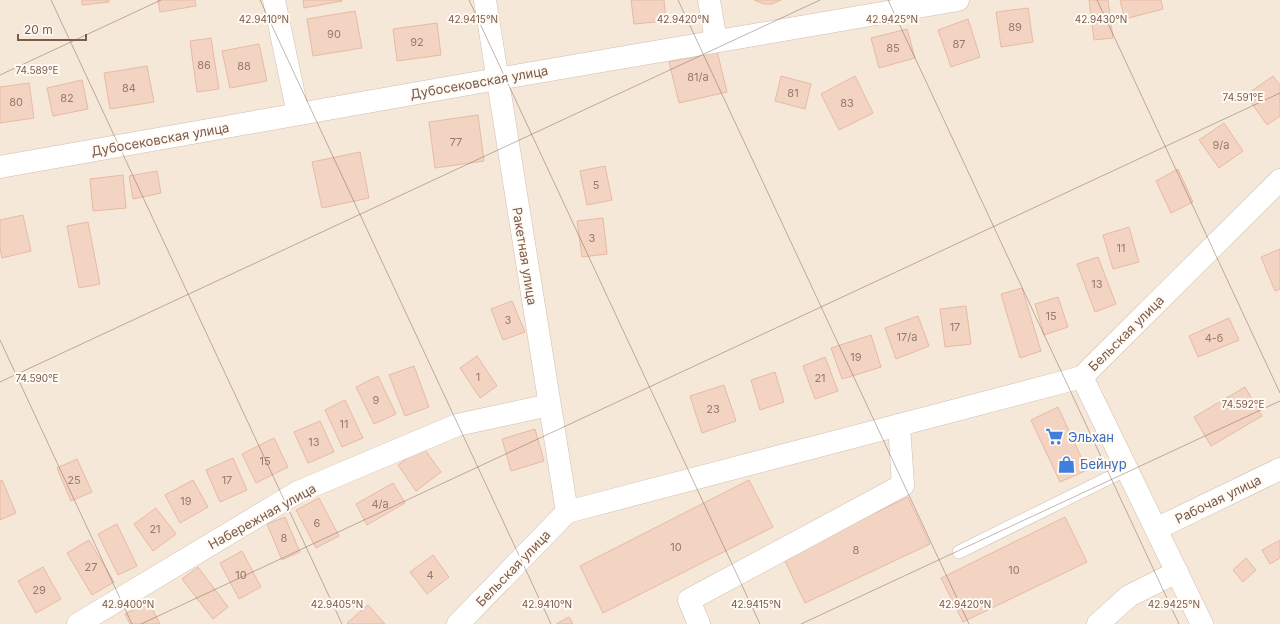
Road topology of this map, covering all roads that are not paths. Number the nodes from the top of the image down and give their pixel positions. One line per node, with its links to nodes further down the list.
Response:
1 (274, 0): 7 (street)
2 (485, 0): 6 (street, Ракетная улица)
3 (709, 0): 5 (street)
4 (958, 0): 5 (street, Дубосековская улица)
5 (716, 41): 6 (street, Дубосековская улица)
6 (497, 79): 7 (street, Дубосековская улица); 11 (street, Ракетная улица)
7 (298, 114): 8 (street, Дубосековская улица)
8 (0, 167)
9 (1280, 180): 10 (street, Бельская улица)
10 (1082, 377): 12 (street); 13 (street, Бельская улица)
11 (549, 405): 15 (street, Ракетная улица); 20 (street, Набережная улица)
12 (898, 425): 15 (street); 21 (street)
13 (1127, 469): 16 (street, Бельская улица); 17 (lane)
14 (1280, 469): 16 (street, Рабочая улица)
15 (567, 512): 19 (street, Бельская улица)
16 (1156, 529): 18 (street, Бельская улица)
17 (959, 552)
18 (1177, 572): 22 (street); 23 (street, Бельская улица)
19 (463, 622)
20 (78, 624)
21 (700, 624)
22 (1098, 624)
23 (1202, 624)

